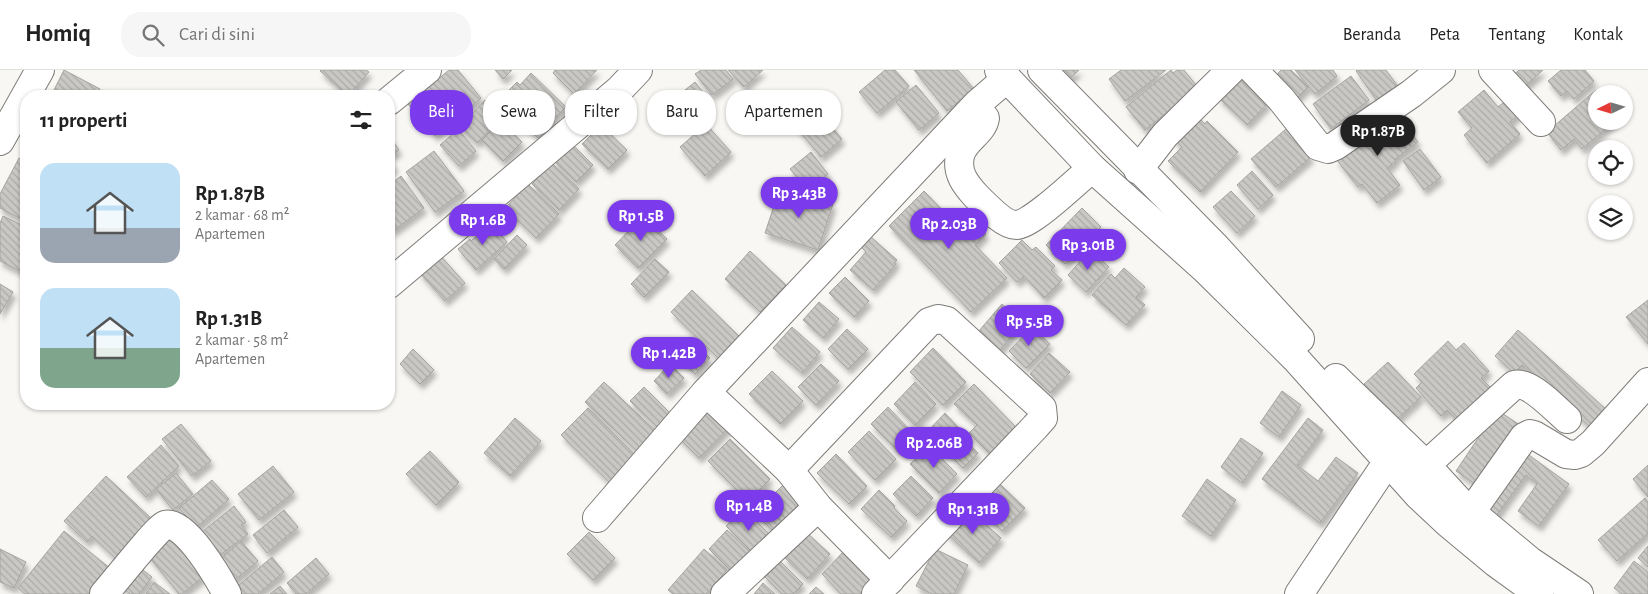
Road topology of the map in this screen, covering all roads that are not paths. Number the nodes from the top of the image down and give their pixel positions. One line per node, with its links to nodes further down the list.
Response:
1 (19, 70): 15 (street)
2 (40, 70): 11 (street)
3 (427, 70): 12 (street)
4 (638, 70): 19 (street)
5 (1042, 70): 18 (street)
6 (1231, 70): 18 (street)
7 (1253, 70): 8 (street)
8 (1441, 70)
9 (1493, 70): 16 (street)
10 (1002, 74): 14 (street); 17 (street)
11 (25, 90)
12 (395, 96)
13 (20, 97): 15 (street)
14 (977, 104): 17 (street); 21 (street)
15 (2, 121)
16 (1541, 122)
17 (1092, 168): 23 (street)
18 (1138, 170): 24 (street)
19 (395, 279)
20 (1648, 382): 27 (street)
21 (706, 392): 25 (street); 28 (street)
22 (1567, 418): 24 (street)
23 (1388, 461): 33 (street); 34 (street)
24 (1426, 465): 27 (street)
25 (789, 470): 26 (street); 29 (street)
26 (818, 508): 29 (street); 32 (street)
27 (1471, 512): 35 (street)
28 (597, 518)
29 (883, 587)
30 (104, 594): 31 (street)
31 (227, 594)
32 (725, 594)
33 (1300, 594)
34 (1539, 594)
35 (1579, 594)

